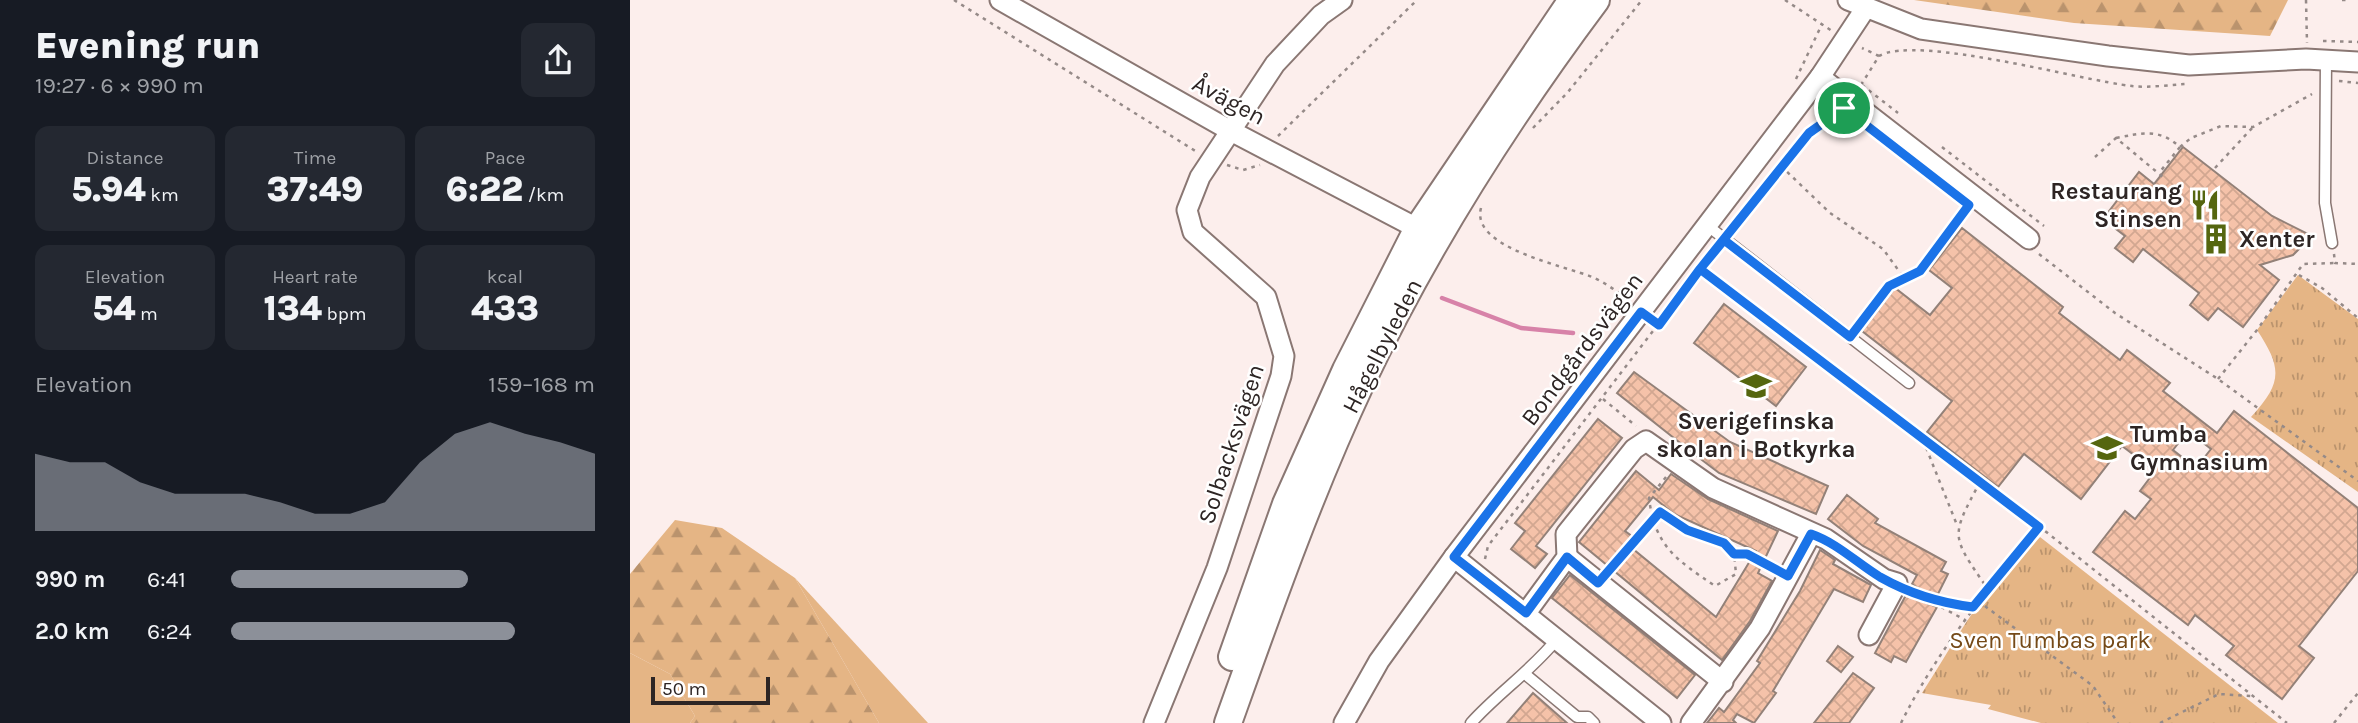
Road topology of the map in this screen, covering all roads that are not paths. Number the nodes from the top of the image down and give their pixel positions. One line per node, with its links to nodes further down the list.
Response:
1 (1000, 0): 9 (street, Åvägen)
2 (1342, 0): 9 (street, Solbacksvägen)
3 (1572, 0): 11 (main road, Hågelbyleden)
4 (1597, 0): 11 (main road, Hågelbyleden)
5 (1856, 5): 6 (street); 8 (street, Bondgårdsvägen)
6 (2326, 59): 7 (street); 13 (lane)
7 (2358, 62)
8 (1820, 77): 10 (street, Bondgårdsvägen); 12 (street)
9 (1231, 131): 11 (street, Åvägen); 23 (street, Solbacksvägen)
10 (1708, 226): 14 (lane); 16 (street, Bondgårdsvägen)
11 (1427, 234): 24 (main road, Hågelbyleden); 25 (main road, Hågelbyleden)
12 (2029, 239)
13 (2332, 243)
14 (1909, 383)
15 (1811, 534): 17 (street); 19 (street); 22 (street)
16 (1454, 557): 18 (street); 26 (street, Bondgårdsvägen)
17 (1567, 557): 18 (street); 22 (street)
18 (1526, 613): 20 (street)
19 (1868, 635)
20 (1557, 639): 21 (lane); 29 (street)
21 (1525, 674): 27 (lane); 28 (lane)
22 (1723, 682): 30 (street)
23 (1154, 723)
24 (1211, 723)
25 (1228, 723)
26 (1344, 723)
27 (1471, 723)
28 (1594, 723)
29 (1661, 723)
30 (1691, 723)

